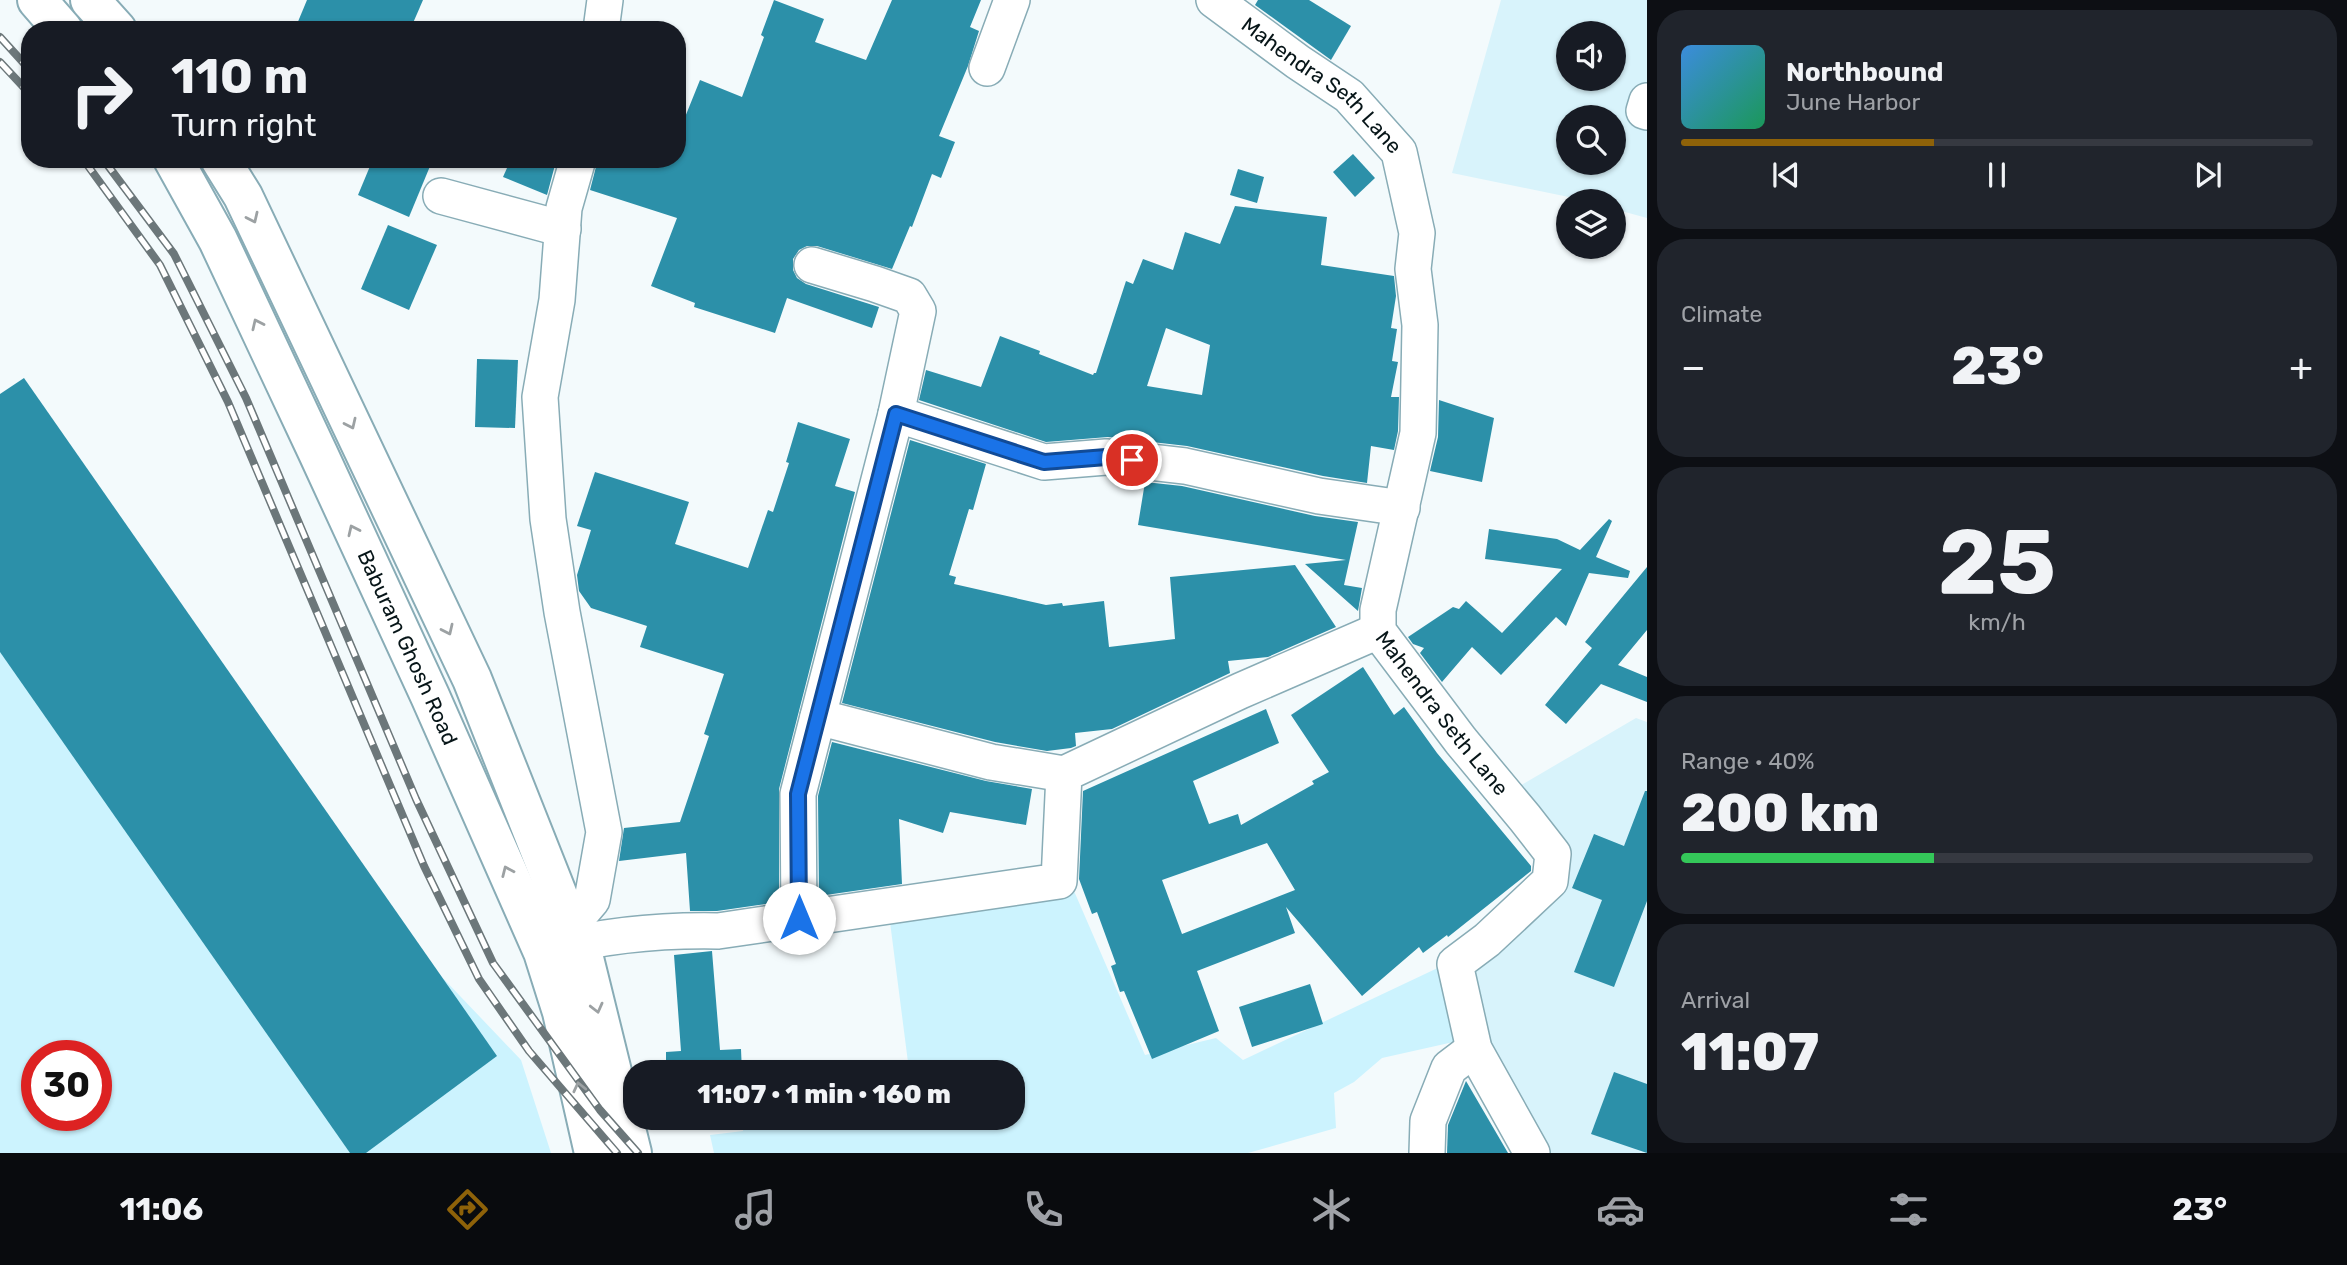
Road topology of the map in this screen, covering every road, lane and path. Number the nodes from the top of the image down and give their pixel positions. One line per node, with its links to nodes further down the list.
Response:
1 (37, 0): 6 (main road)
2 (90, 0): 7 (main road)
3 (606, 0): 8 (street)
4 (1012, 0): 9 (street)
5 (1214, 0): 19 (street, Mahendra Seth Lane)
6 (56, 21)
7 (109, 21)
8 (602, 21)
9 (987, 68)
10 (1647, 101): 11 (street)
11 (1647, 112)
12 (178, 168): 25 (main road, Baburam Ghosh Road, one-way to 12)
13 (226, 168): 24 (main road, Baburam Ghosh Road, one-way to 24)
14 (575, 168): 16 (street)
15 (441, 196): 16 (street)
16 (562, 229): 24 (street)
17 (812, 265): 18 (street)
18 (896, 414): 19 (street); 21 (street)
19 (1402, 508): 20 (street, Mahendra Seth Lane)
20 (1378, 631): 22 (street); 26 (street, Mahendra Seth Lane)
21 (818, 716): 22 (street); 23 (street)
22 (1065, 774): 23 (street)
23 (799, 918): 24 (street)
24 (575, 934): 25 (street); 28 (main road, Baburam Ghosh Road, one-way to 28)
25 (543, 952): 27 (main road, Baburam Ghosh Road, one-way to 25)
26 (1474, 1049): 29 (street); 30 (street, Mahendra Seth Lane)
27 (594, 1153)
28 (632, 1153)
29 (1427, 1153)
30 (1532, 1153)

